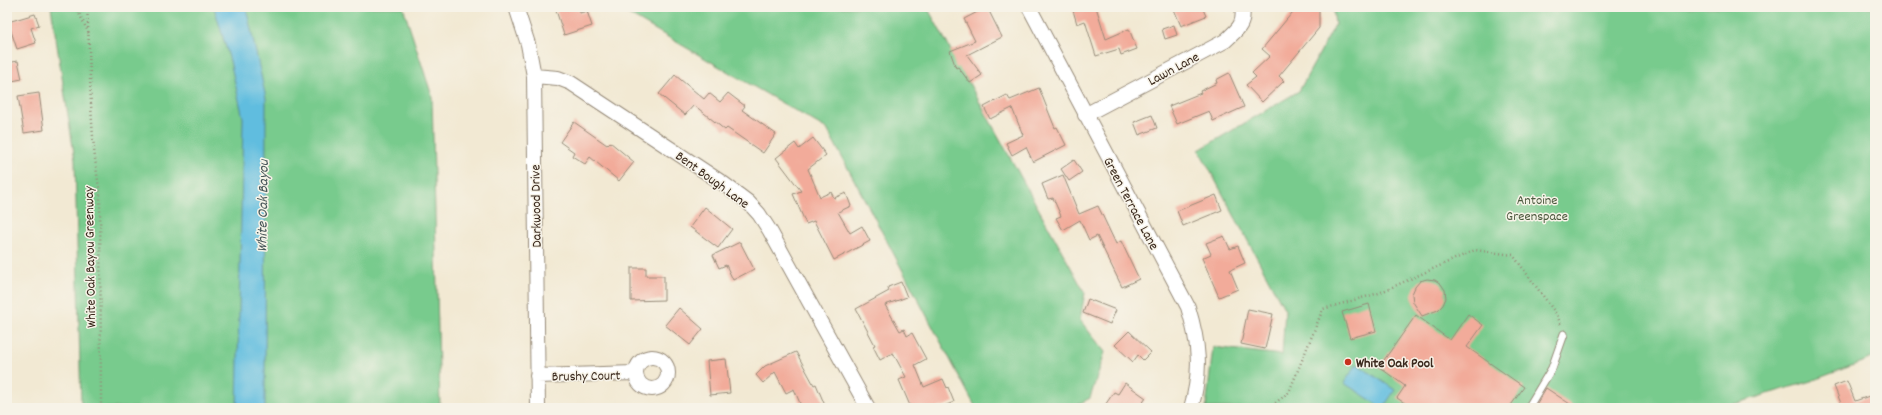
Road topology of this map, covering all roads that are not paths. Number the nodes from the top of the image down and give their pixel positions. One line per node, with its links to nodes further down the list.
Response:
1 (516, 7): 4 (street, Darkwood Drive)
2 (1029, 7): 5 (street, Green Terrace Lane)
3 (1242, 7): 5 (street, Lawn Lane)
4 (534, 76): 8 (street, Darkwood Drive); 10 (street, Bent Bough Lane)
5 (1085, 115): 11 (street, Green Terrace Lane)
6 (1564, 334): 12 (lane)
7 (635, 374): 8 (street, Brushy Court)
8 (537, 376): 9 (street, Darkwood Drive)
9 (538, 408)
10 (868, 408)
11 (1191, 408)
12 (1528, 408)

